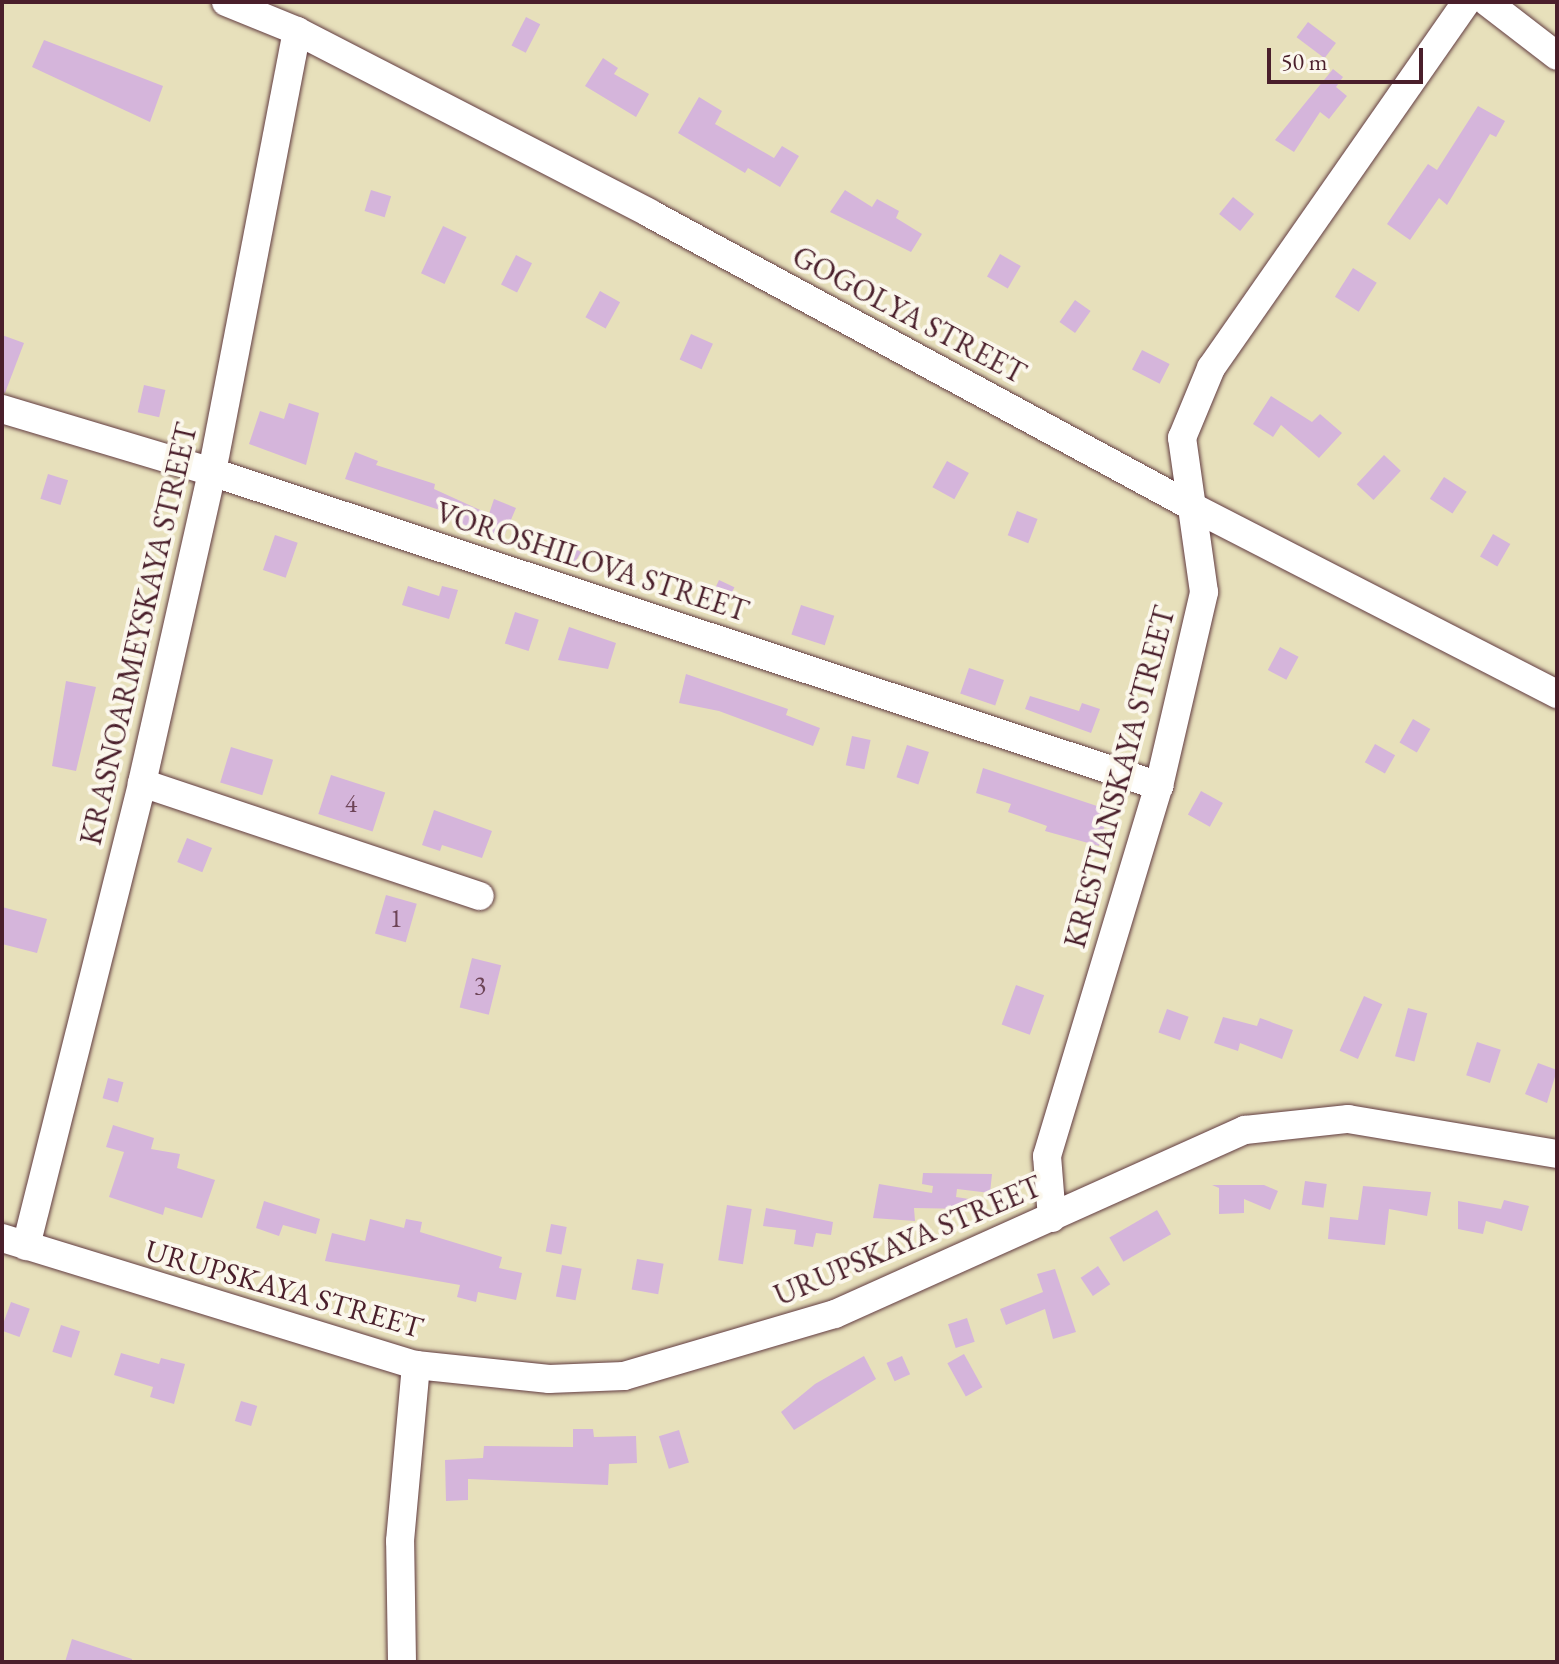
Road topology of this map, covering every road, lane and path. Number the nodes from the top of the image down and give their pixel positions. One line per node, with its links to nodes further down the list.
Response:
1 (1466, 2): 8 (street, KRESTIANSKAYA STREET)
2 (1487, 2): 5 (street)
3 (234, 4): 4 (street, GOGOLYA STREET)
4 (297, 31): 7 (street, KRASNOARMEYSKAYA STREET); 8 (street, GOGOLYA STREET)
5 (1557, 56)
6 (2, 409): 7 (street, VOROSHILOVA STREET)
7 (212, 472): 10 (street, KRASNOARMEYSKAYA STREET); 11 (street, VOROSHILOVA STREET)
8 (1189, 505): 9 (street, GOGOLYA STREET); 11 (street, KRESTIANSKAYA STREET)
9 (1557, 694)
10 (142, 783): 12 (street); 15 (street, KRASNOARMEYSKAYA STREET)
11 (1159, 786): 14 (street, KRESTIANSKAYA STREET)
12 (480, 896)
13 (1557, 1154): 14 (street, URUPSKAYA STREET)
14 (1052, 1218): 16 (street, URUPSKAYA STREET)
15 (14, 1242): 16 (street, URUPSKAYA STREET)
16 (416, 1365): 17 (street)
17 (402, 1662)

